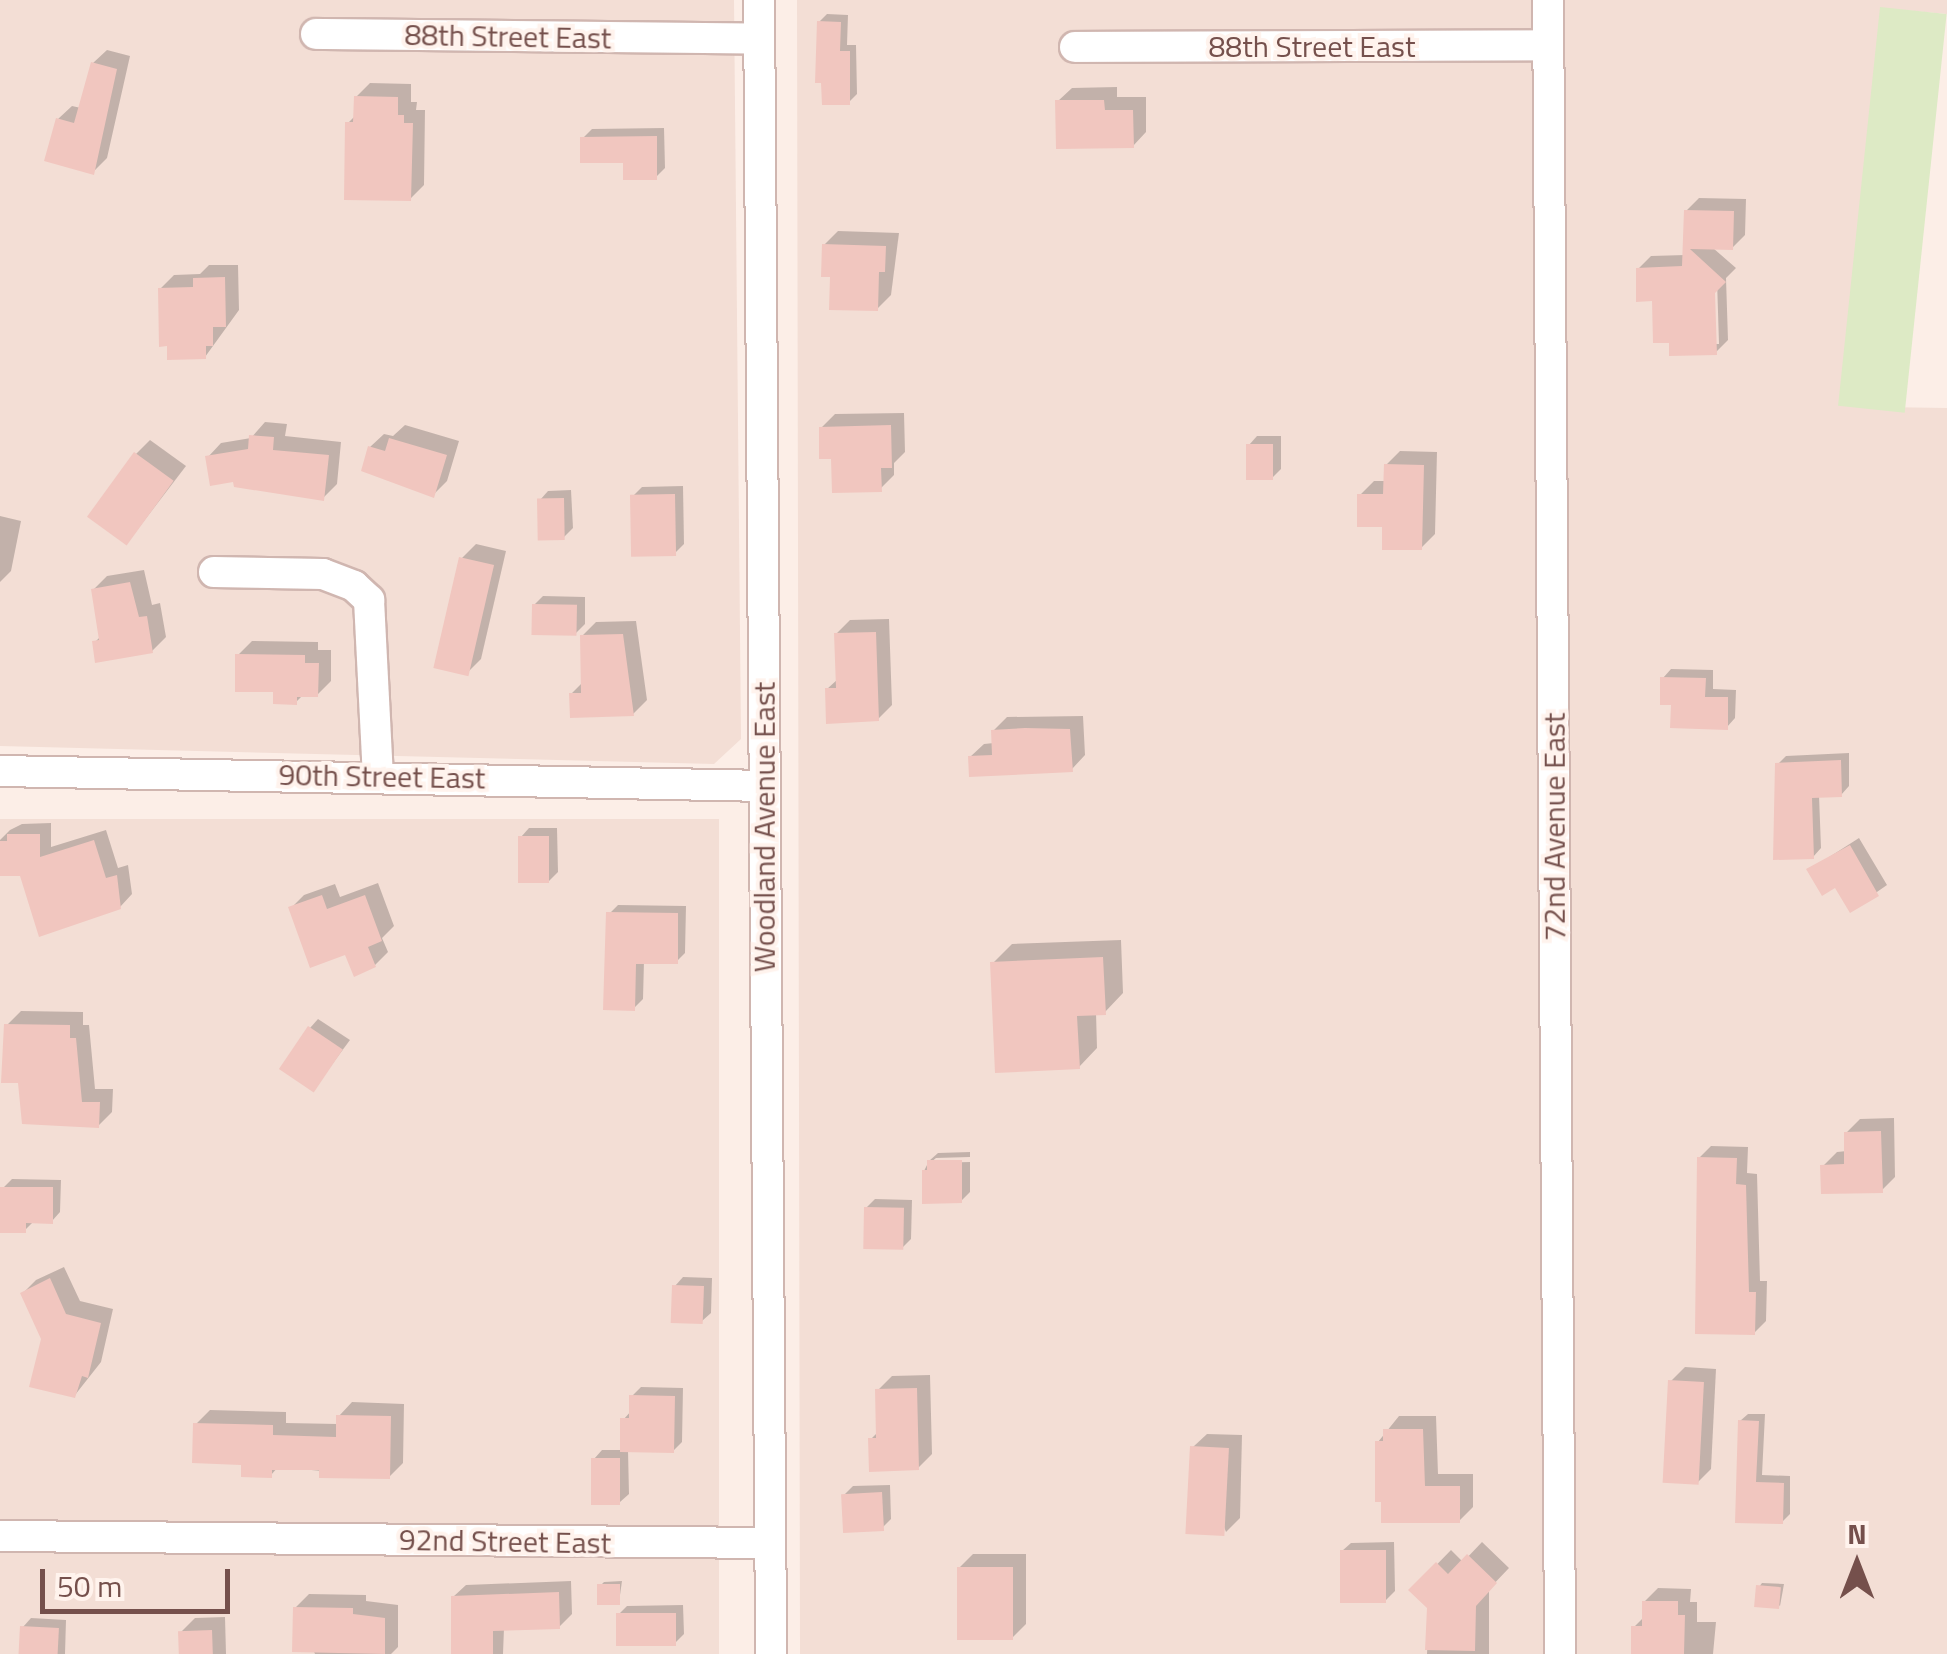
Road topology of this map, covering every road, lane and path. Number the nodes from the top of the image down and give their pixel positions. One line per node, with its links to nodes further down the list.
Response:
1 (759, 0): 4 (street, Woodland Avenue East)
2 (1548, 0): 5 (street, 72nd Avenue East)
3 (316, 34): 4 (street, 88th Street East)
4 (759, 39): 10 (street, Woodland Avenue East)
5 (1548, 45): 6 (street, 88th Street East); 14 (street, 72nd Avenue East)
6 (1075, 47)
7 (214, 572): 9 (street)
8 (0, 771): 9 (street, 90th Street East)
9 (378, 776): 10 (street, 90th Street East)
10 (764, 786): 12 (street, Woodland Avenue East)
11 (0, 1536): 12 (street, 92nd Street East)
12 (770, 1543): 13 (street, Woodland Avenue East)
13 (771, 1654)
14 (1560, 1654)

